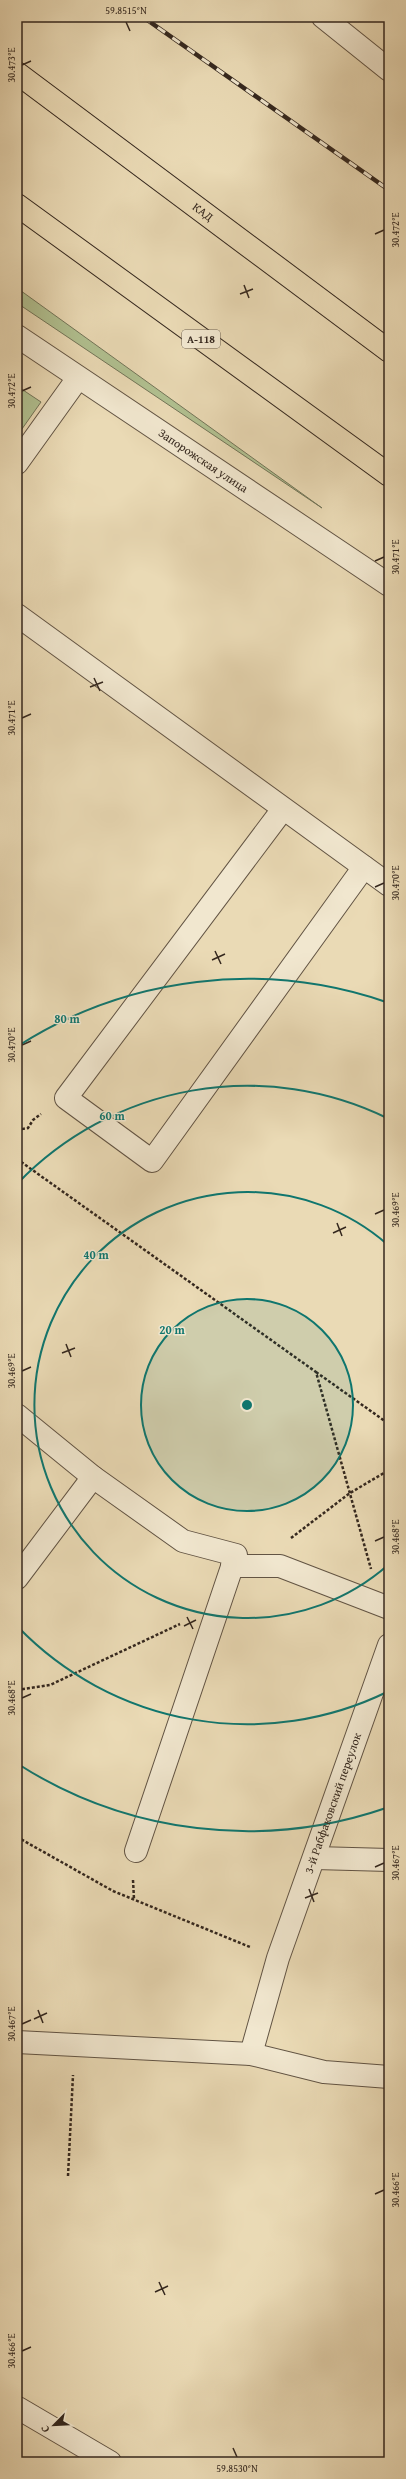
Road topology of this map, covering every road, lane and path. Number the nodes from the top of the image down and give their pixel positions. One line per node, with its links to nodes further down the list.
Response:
1 (323, 17): 2 (street)
2 (389, 70)
3 (17, 73): 6 (highway, КАД)
4 (17, 205): 9 (highway, А-118)
5 (17, 336): 7 (street, Запорожская улица)
6 (389, 351)
7 (78, 378): 8 (street); 10 (street, Запорожская улица)
8 (17, 463)
9 (389, 476)
10 (389, 585)
11 (17, 615): 12 (street)
12 (283, 809): 13 (street); 13 (street)
13 (364, 867): 14 (street)
14 (389, 885)
15 (17, 1159): 16 (path)
16 (316, 1372): 18 (path); 21 (path)
17 (17, 1415): 20 (street)
18 (389, 1424)
19 (389, 1470): 21 (path)
20 (92, 1477): 23 (street); 24 (street)
21 (350, 1493): 22 (path); 26 (path)
22 (290, 1539)
23 (232, 1566): 25 (street); 26 (street)
24 (17, 1578)
25 (220, 1605): 28 (path); 30 (street)
26 (385, 1606)
27 (389, 1645): 31 (street, 3-й Рабфаковский переулок)
28 (17, 1690)
29 (17, 1836): 33 (path)
30 (136, 1851)
31 (315, 1858): 32 (street); 33 (street, 3-й Рабфаковский переулок)
32 (389, 1860)
33 (278, 1958): 36 (street, 3-й Рабфаковский переулок)
34 (17, 2042): 35 (street)
35 (74, 2045): 36 (street); 38 (path)
36 (251, 2054): 37 (street)
37 (389, 2077)
38 (68, 2176)
39 (18, 2408): 40 (street)
40 (110, 2462)

